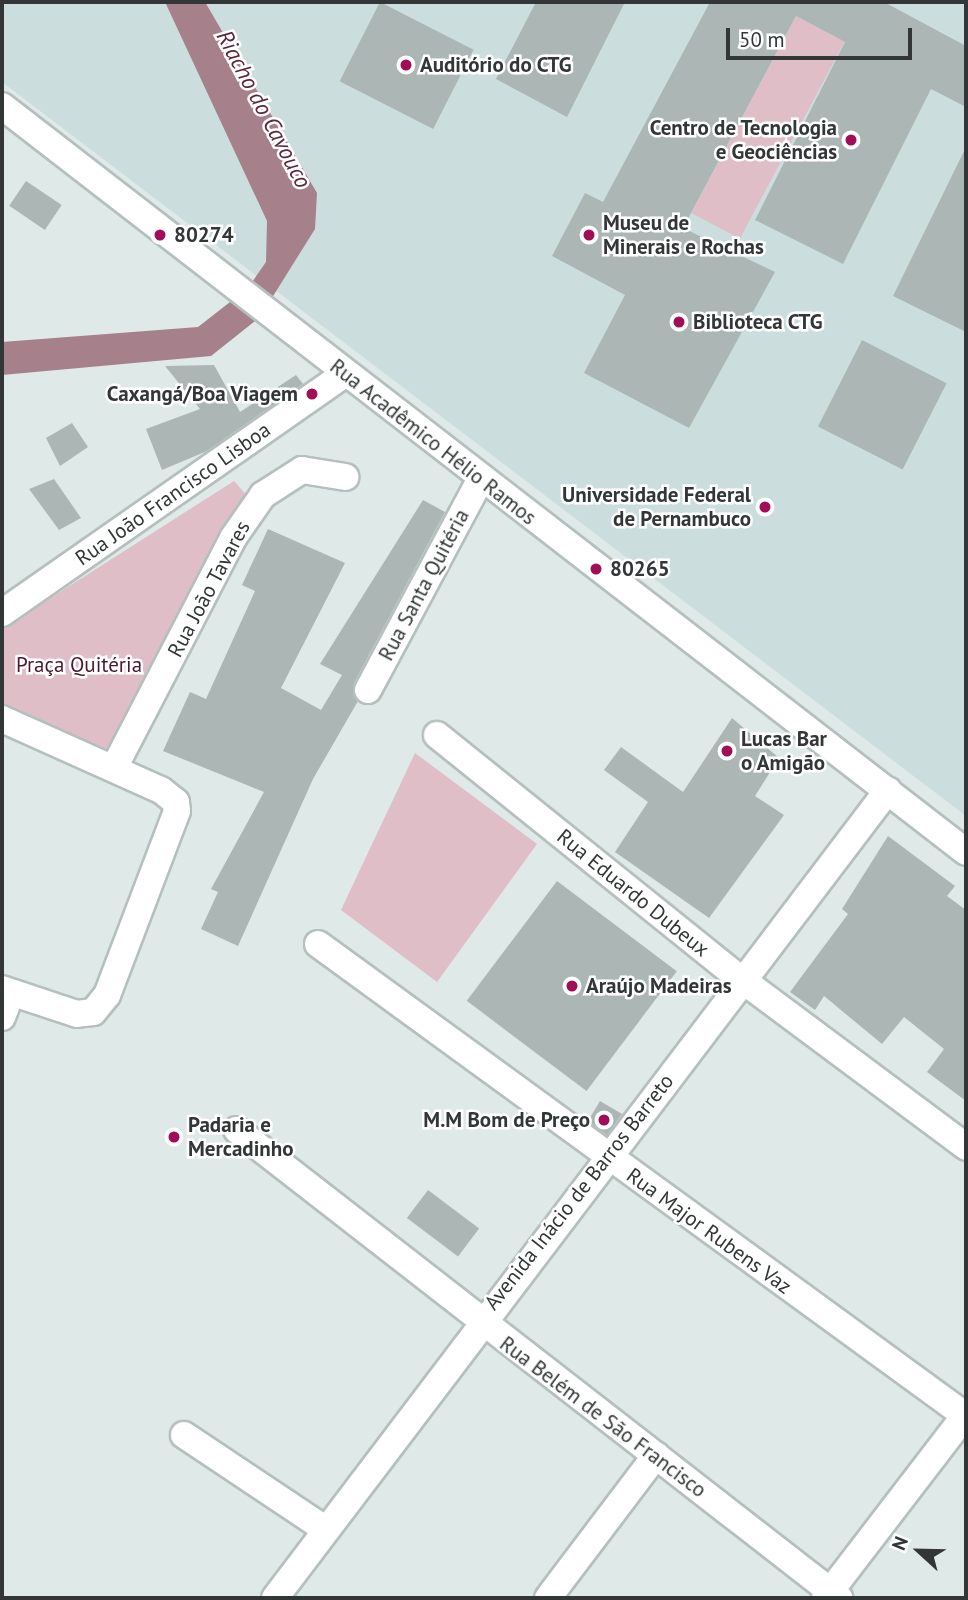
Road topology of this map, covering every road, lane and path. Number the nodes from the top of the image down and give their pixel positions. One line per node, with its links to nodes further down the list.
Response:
1 (2, 106): 2 (street, Rua Acadêmico Hélio Ramos)
2 (345, 374): 4 (street, Rua Acadêmico Hélio Ramos); 5 (street, Rua João Francisco Lisboa)
3 (345, 477): 9 (street, Rua João Tavares)
4 (480, 480): 6 (street, Rua Santa Quitéria); 10 (street, Rua Acadêmico Hélio Ramos)
5 (2, 613)
6 (368, 690)
7 (2, 719): 9 (street)
8 (437, 735): 13 (street, Rua Eduardo Dubeux)
9 (115, 766): 14 (street)
10 (888, 790): 11 (street, Rua Acadêmico Hélio Ramos); 13 (street, Avenida Inácio de Barros Barreto)
11 (966, 852)
12 (318, 944): 17 (street, Rua Major Rubens Vaz)
13 (741, 979): 16 (street, Rua Eduardo Dubeux); 17 (street, Avenida Inácio de Barros Barreto)
14 (5, 1000)
15 (237, 1130): 18 (street, Rua Belém de São Francisco)
16 (966, 1147)
17 (607, 1157): 18 (street, Avenida Inácio de Barros Barreto); 19 (street, Rua Major Rubens Vaz)
18 (479, 1322): 21 (street, Rua Belém de São Francisco); 22 (street, Avenida Inácio de Barros Barreto)
19 (966, 1415): 23 (street)
20 (184, 1435): 22 (street)
21 (656, 1455): 23 (street, Rua Belém de São Francisco); 25 (street)
22 (326, 1529): 24 (street, Avenida Inácio de Barros Barreto)
23 (831, 1596)
24 (275, 1598)
25 (548, 1598)

